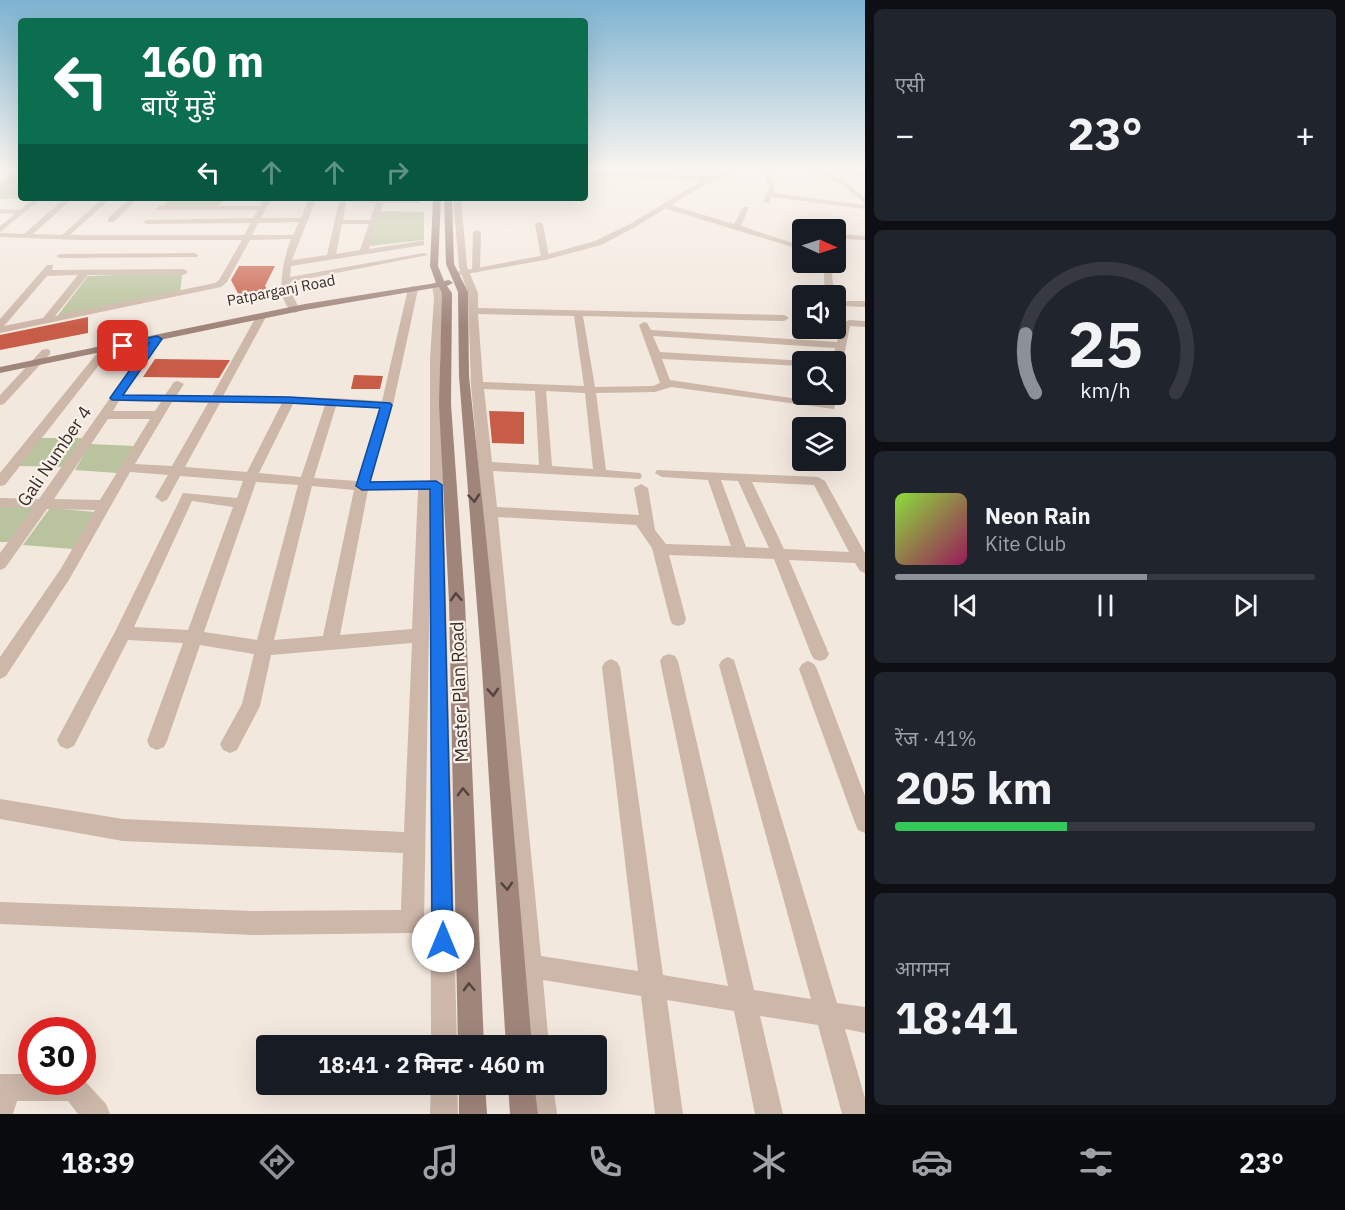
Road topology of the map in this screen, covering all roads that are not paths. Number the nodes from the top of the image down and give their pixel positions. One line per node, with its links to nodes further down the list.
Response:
1 (42, 222): 20 (street)
2 (81, 222): 22 (street)
3 (147, 222): 4 (street); 27 (street)
4 (256, 222): 25 (street)
5 (303, 222): 26 (street)
6 (339, 222): 7 (street); 36 (street)
7 (372, 222): 31 (street)
8 (441, 222): 43 (main road, Master Plan Road)
9 (449, 222): 43 (main road)
10 (458, 222): 43 (street)
11 (637, 222): 32 (street, Patparganj Road)
12 (722, 222): 16 (street)
13 (738, 222): 16 (street)
14 (4, 223): 17 (street)
15 (539, 224): 37 (street)
16 (736, 226): 30 (street)
17 (0, 230)
18 (477, 232): 39 (street)
19 (0, 235): 20 (street)
20 (27, 235): 22 (street)
21 (846, 236): 28 (street)
22 (64, 237): 23 (street)
23 (80, 237): 27 (street); 35 (street)
24 (206, 237): 25 (street); 27 (street); 33 (street)
25 (248, 237): 26 (street); 46 (street)
26 (297, 237): 38 (street)
27 (134, 238)
28 (865, 238)
29 (421, 243): 31 (street)
30 (792, 245)
31 (364, 251): 36 (street)
32 (569, 252): 37 (street, Patparganj Road); 43 (street, Patparganj Road)
33 (194, 255): 35 (street); 40 (street)
34 (424, 255): 44 (street)
35 (60, 256): 41 (street)
36 (331, 256): 38 (street)
37 (545, 257): 39 (street, Patparganj Road)
38 (286, 264): 44 (street)
39 (476, 270): 43 (street, Patparganj Road)
40 (184, 272): 42 (street); 46 (street)
41 (45, 273): 42 (street); 55 (street)
42 (85, 273): 56 (street)
43 (451, 279): 45 (main road); 48 (main road, Patparganj Road); 49 (street); 98 (street); 136 (main road, Master Plan Road, one-way to 43); 137 (main road, Master Plan Road, one-way to 137)
44 (284, 281): 48 (street)
45 (413, 289): 48 (main road); 82 (street)
46 (183, 293): 56 (street)
47 (861, 304): 51 (street)
48 (293, 306): 53 (main road); 64 (main road, Patparganj Road)
49 (473, 311): 50 (street); 72 (street)
50 (578, 312): 52 (street); 74 (street)
51 (865, 312)
52 (640, 314): 54 (street); 59 (street)
53 (261, 317): 60 (main road); 77 (street)
54 (784, 318)
55 (2, 322)
56 (45, 322): 58 (street)
57 (865, 324): 61 (street)
58 (0, 330)
59 (647, 333): 61 (street); 65 (street)
60 (157, 339): 62 (main road); 75 (street, Gali Number 4)
61 (843, 345): 63 (street)
62 (106, 349): 67 (main road); 96 (street)
63 (841, 351)
64 (46, 352): 66 (main road, Patparganj Road); 67 (street)
65 (654, 355): 68 (street); 70 (street)
66 (0, 362)
67 (37, 362): 69 (main road); 81 (street)
68 (792, 362)
69 (0, 370)
70 (666, 383): 74 (street); 80 (street)
71 (178, 384): 76 (street)
72 (477, 385): 73 (street); 87 (street)
73 (540, 388): 74 (street); 90 (street)
74 (591, 390): 92 (street)
75 (116, 398): 76 (street); 85 (street, Gali Number 4)
76 (170, 399): 77 (street); 86 (street)
77 (216, 400): 78 (street); 89 (street)
78 (289, 400): 79 (street); 94 (street)
79 (332, 401): 82 (street); 97 (street)
80 (792, 401)
81 (0, 402)
82 (387, 405): 99 (street)
83 (816, 405): 84 (street)
84 (830, 405)
85 (103, 415): 86 (street); 102 (street, Gali Number 4)
86 (159, 415): 88 (street)
87 (484, 466): 90 (street); 105 (street)
88 (126, 467): 89 (street); 104 (street)
89 (177, 470): 94 (street); 100 (street)
90 (546, 470): 92 (street)
91 (662, 473): 93 (street)
92 (600, 474): 106 (street)
93 (713, 476): 95 (street); 108 (street)
94 (251, 477): 97 (street); 103 (street)
95 (743, 478): 109 (street); 110 (street)
96 (0, 482)
97 (306, 482): 99 (street); 117 (street)
98 (431, 485): 99 (street); 114 (street); 135 (street)
99 (362, 486): 116 (street)
100 (162, 497)
101 (0, 503): 102 (street)
102 (45, 503): 104 (street); 111 (street, Gali Number 4)
103 (242, 503): 113 (street); 115 (street)
104 (104, 505): 118 (street)
105 (490, 512): 106 (street); 130 (street)
106 (649, 528): 107 (street)
107 (659, 547): 108 (street); 112 (street)
108 (741, 553): 109 (street)
109 (779, 554): 110 (street); 127 (street)
110 (863, 562)
111 (0, 564)
112 (678, 619)
113 (123, 633): 115 (street); 123 (street)
114 (421, 635): 116 (street); 128 (street)
115 (193, 637): 117 (street); 124 (street)
116 (330, 643): 117 (street)
117 (263, 648): 125 (street)
118 (5, 654): 122 (street)
119 (669, 661): 132 (street)
120 (728, 665): 133 (street)
121 (611, 667): 131 (street)
122 (0, 671)
123 (67, 740)
124 (157, 741)
125 (230, 744)
126 (0, 809): 128 (street)
127 (865, 823)
128 (413, 843): 129 (street)
129 (0, 913)
130 (530, 966): 131 (street); 138 (street)
131 (652, 987): 132 (street); 150 (street)
132 (744, 1001): 133 (street); 151 (street)
133 (828, 1015): 134 (street); 152 (street)
134 (865, 1020)
135 (444, 1035)
136 (471, 1035)
137 (518, 1035)
138 (535, 1035)
139 (4, 1087): 144 (street); 145 (street)
140 (444, 1095): 146 (street)
141 (472, 1095): 147 (main road)
142 (522, 1095): 148 (main road)
143 (541, 1095): 149 (street)
144 (0, 1113)
145 (96, 1114)
146 (444, 1114)
147 (473, 1114)
148 (524, 1114)
149 (543, 1114)
150 (669, 1114)
151 (769, 1114)
152 (856, 1114)

